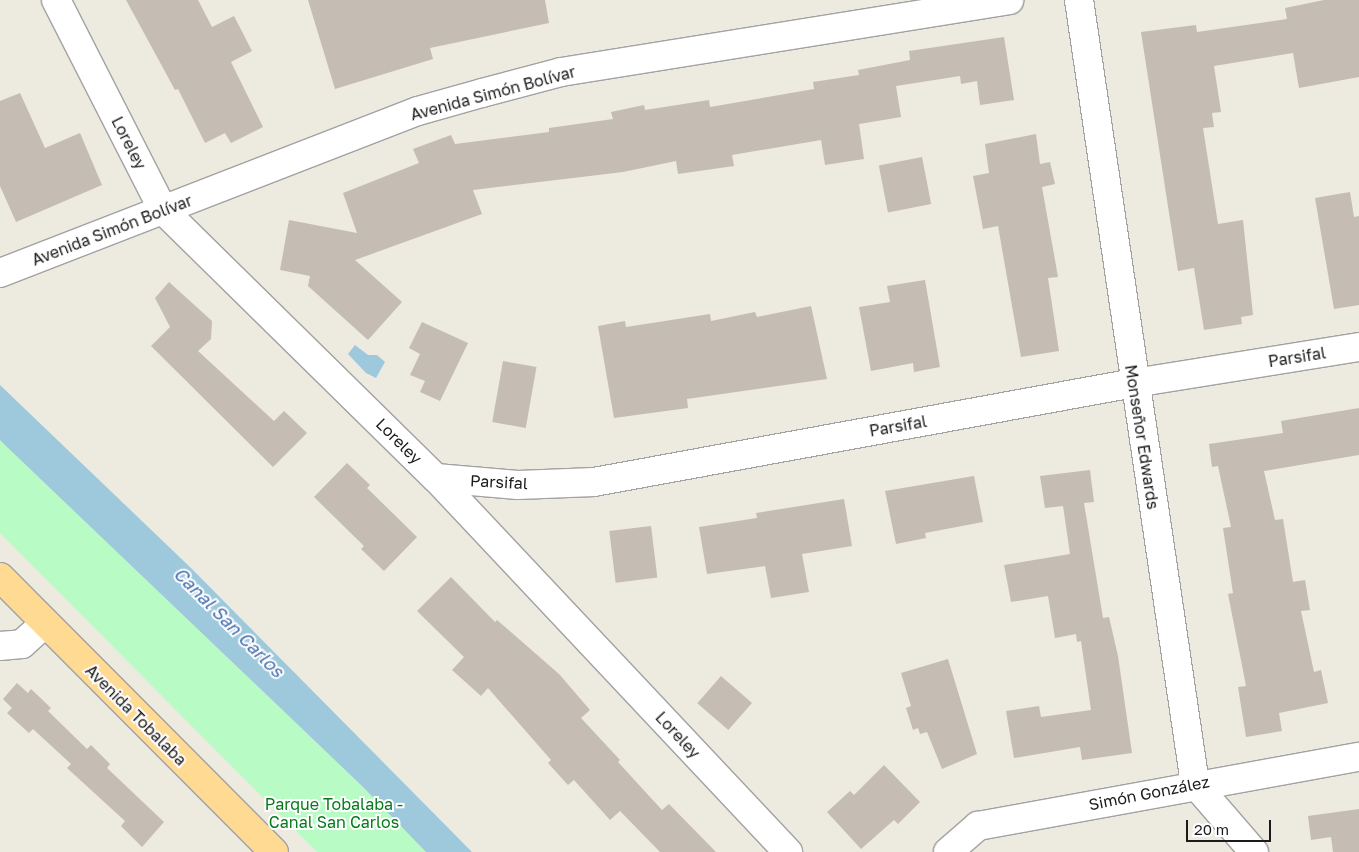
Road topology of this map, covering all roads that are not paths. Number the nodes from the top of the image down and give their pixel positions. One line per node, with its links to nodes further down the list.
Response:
1 (56, 0): 4 (street, Loreley)
2 (1009, 0): 4 (street, Avenida Simón Bolívar)
3 (1079, 0): 7 (street, Monseñor Edwards)
4 (163, 210): 5 (street, Avenida Simón Bolívar); 8 (street, Loreley)
5 (0, 273)
6 (1359, 347): 7 (street, Parsifal)
7 (1134, 383): 8 (street, Parsifal); 13 (street, Monseñor Edwards)
8 (436, 478): 15 (street, Loreley)
9 (0, 578): 10 (main road, Avenida Tobalaba)
10 (44, 624): 11 (street); 14 (main road, Avenida Tobalaba)
11 (0, 646)
12 (1359, 756): 13 (street, Simón González)
13 (1195, 784): 16 (street, Simón González); 17 (street)
14 (274, 852)
15 (788, 852)
16 (948, 852)
17 (1254, 852)

